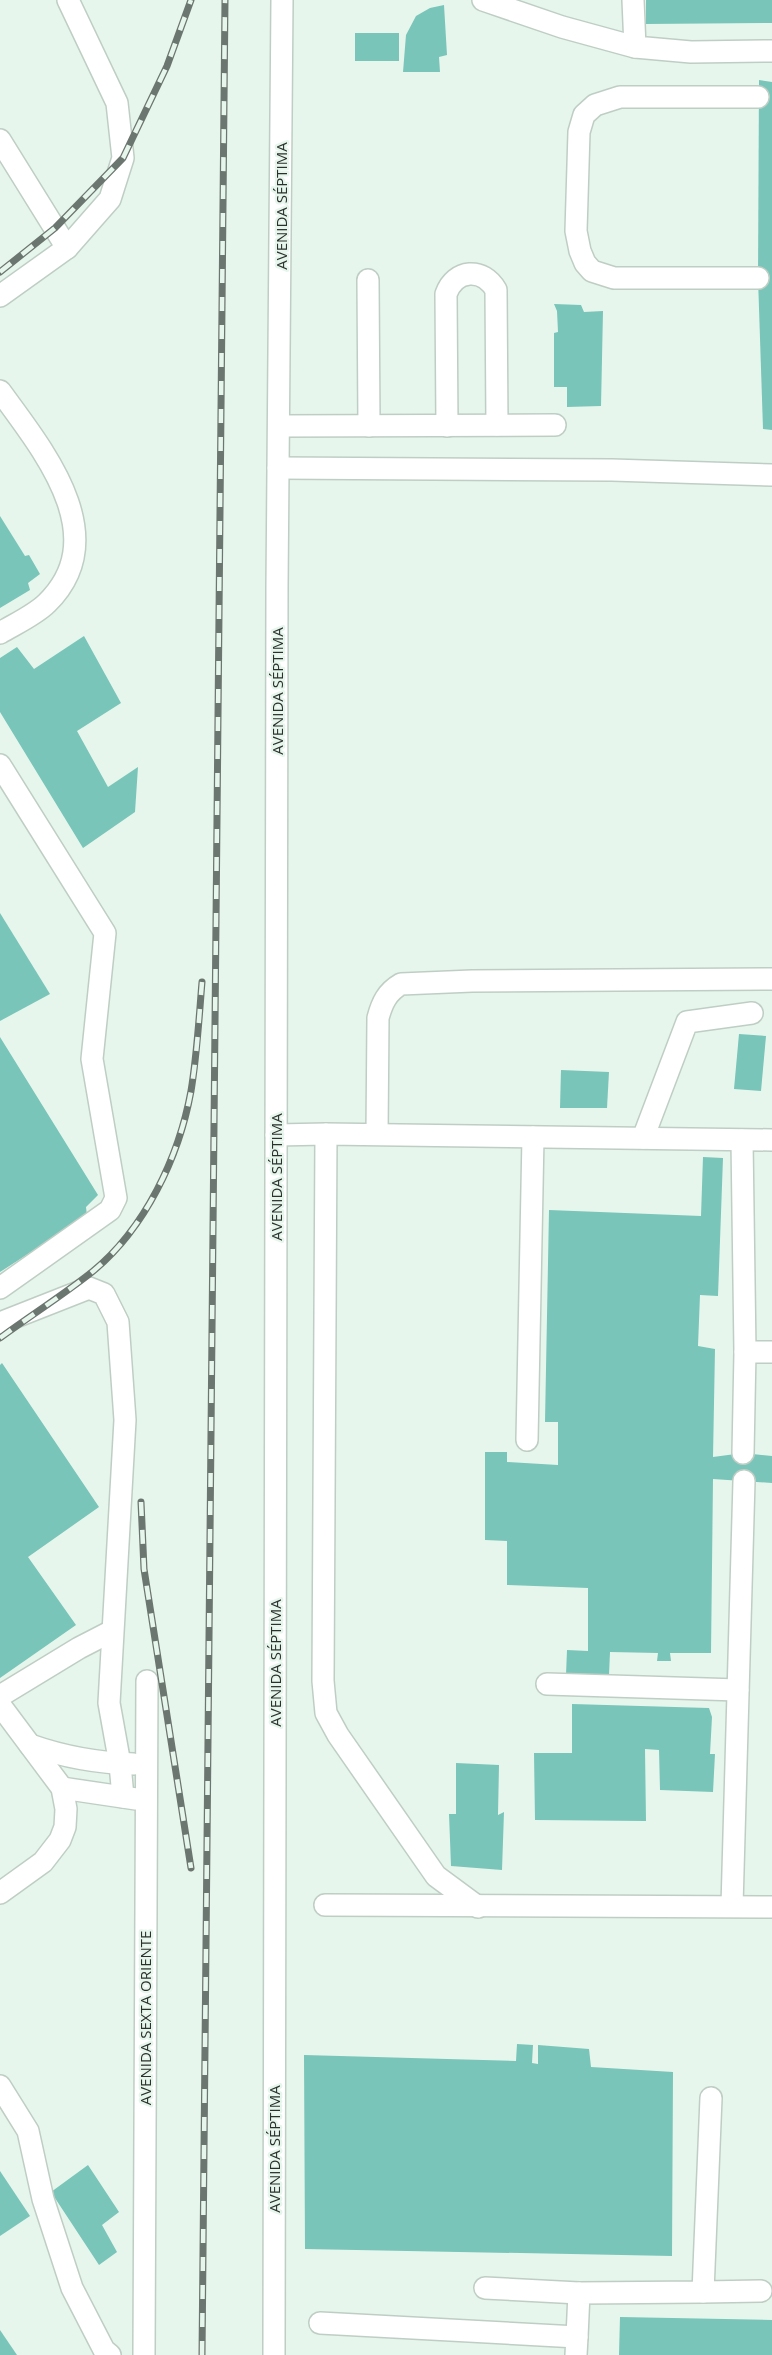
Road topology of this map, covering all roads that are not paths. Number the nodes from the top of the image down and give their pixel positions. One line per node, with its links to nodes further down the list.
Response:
1 (68, 0): 9 (street)
2 (282, 0): 16 (street, AVENIDA SÉPTIMA)
3 (483, 0): 5 (street)
4 (633, 0): 5 (street)
5 (635, 46): 6 (street)
6 (772, 51)
7 (758, 97): 10 (street)
8 (0, 140): 9 (street)
9 (67, 248): 12 (street)
10 (758, 278)
11 (368, 280): 17 (street)
12 (0, 296)
13 (0, 391): 21 (street)
14 (497, 425): 15 (street); 18 (street); 18 (street)
15 (555, 425)
16 (279, 426): 17 (street); 19 (street, AVENIDA SÉPTIMA)
17 (369, 426): 18 (street)
18 (447, 426)
19 (278, 468): 20 (street); 27 (street, AVENIDA SÉPTIMA)
20 (772, 475)
21 (0, 633)
22 (0, 765): 32 (street)
23 (772, 979): 26 (street)
24 (752, 1013): 29 (street)
25 (326, 1134): 26 (street); 27 (street); 53 (street)
26 (377, 1134): 28 (street)
27 (276, 1136): 66 (street, AVENIDA SÉPTIMA)
28 (533, 1137): 29 (street); 36 (street)
29 (643, 1138): 30 (street)
30 (742, 1140): 31 (street); 34 (street)
31 (772, 1140)
32 (0, 1288)
33 (0, 1323): 39 (street)
34 (745, 1352): 35 (street); 37 (street)
35 (772, 1352)
36 (527, 1440)
37 (743, 1453)
38 (744, 1481): 42 (street)
39 (112, 1631): 43 (street); 46 (street)
40 (147, 1681): 47 (street, AVENIDA SEXTA ORIENTE)
41 (547, 1684): 42 (street)
42 (738, 1689): 54 (street)
43 (0, 1696)
44 (0, 1705): 45 (street)
45 (30, 1745): 46 (street); 48 (street)
46 (120, 1764): 47 (street); 49 (street)
47 (146, 1765): 50 (street, AVENIDA SEXTA ORIENTE)
48 (62, 1788): 49 (street); 51 (street)
49 (123, 1797): 50 (street)
50 (146, 1801): 65 (street, AVENIDA SEXTA ORIENTE)
51 (0, 1893)
52 (325, 1905): 53 (street)
53 (478, 1906): 54 (street)
54 (732, 1906): 55 (street)
55 (772, 1906)
56 (0, 2086): 64 (street)
57 (711, 2098): 60 (street)
58 (485, 2288): 61 (street)
59 (761, 2291): 60 (street)
60 (703, 2292): 61 (street)
61 (579, 2293): 63 (street)
62 (320, 2323): 63 (street)
63 (577, 2346)
64 (110, 2355)
65 (144, 2355)
66 (274, 2355)

